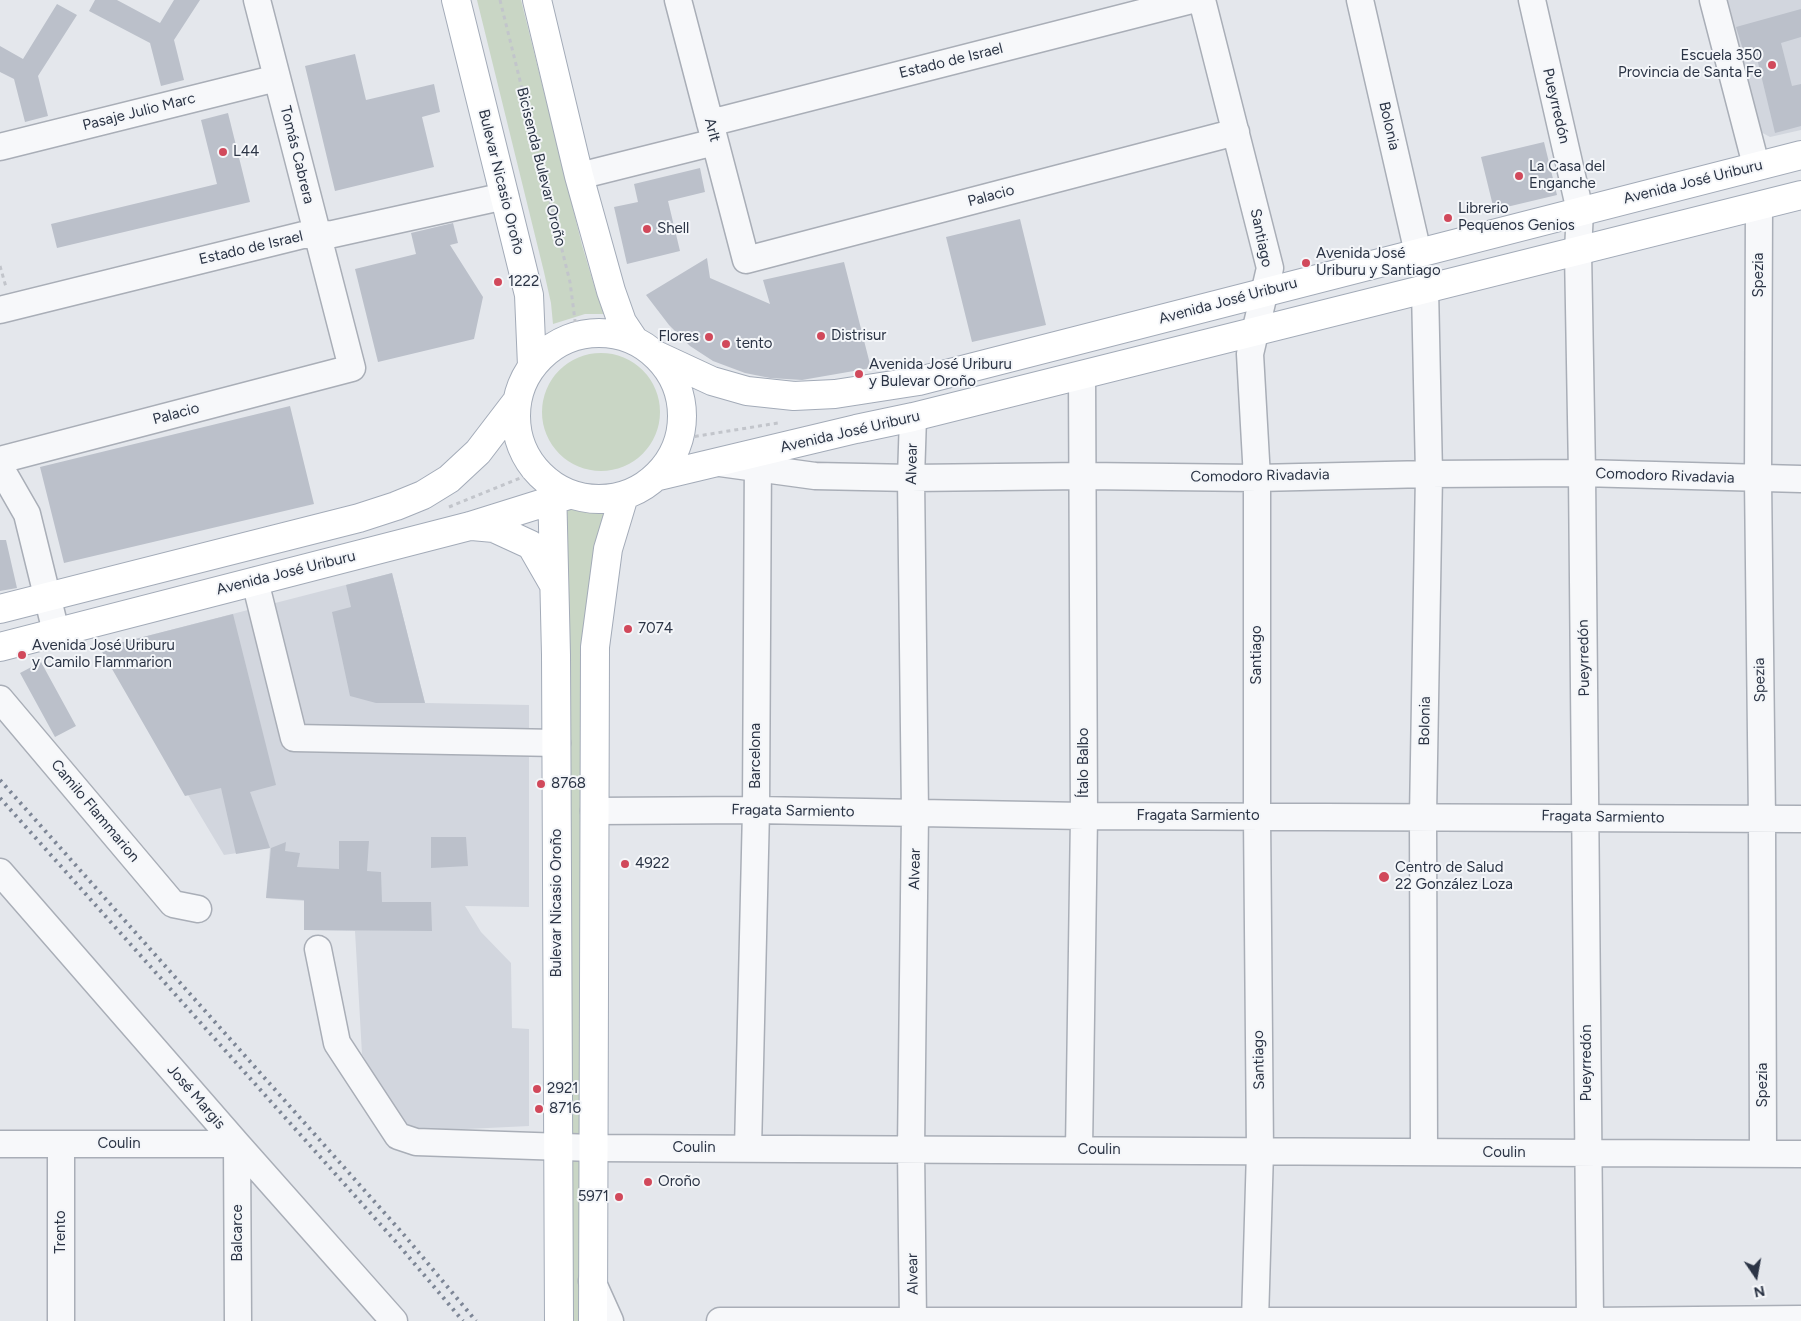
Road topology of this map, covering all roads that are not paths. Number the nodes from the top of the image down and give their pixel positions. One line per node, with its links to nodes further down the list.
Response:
1 (257, 0): 10 (street, Tomás Cabrera)
2 (456, 0): 18 (main road, Bulevar Nicasio Oroño)
3 (537, 0): 16 (main road)
4 (678, 0): 11 (street, Arlt)
5 (1192, 0): 11 (street, Estado de Israel)
6 (1202, 0): 12 (street, Santiago)
7 (1360, 0): 23 (street, Bolonia)
8 (1532, 0): 20 (street, Pueyrredón)
9 (1713, 0): 15 (street)
10 (277, 78): 13 (street, Pasaje Julio Marc); 21 (street, Tomás Cabrera)
11 (713, 132): 16 (street, Estado de Israel); 24 (street, Arlt)
12 (1236, 132): 24 (street, Palacio); 26 (street, Santiago)
13 (0, 147)
14 (1801, 155): 15 (main road, Avenida José Uriburu)
15 (1756, 165): 20 (main road, Avenida José Uriburu)
16 (579, 176): 29 (main road)
17 (1801, 195): 19 (main road, Avenida José Uriburu)
18 (504, 196): 21 (street, Estado de Israel); 30 (main road, Bulevar Nicasio Oroño)
19 (1759, 206): 22 (main road, Avenida José Uriburu); 44 (street, Spezia)
20 (1580, 211): 22 (street, Pueyrredón); 23 (main road, Avenida José Uriburu)
21 (318, 234): 27 (street, Estado de Israel); 31 (street, Tomás Cabrera)
22 (1578, 251): 25 (main road, Avenida José Uriburu); 38 (street, Pueyrredón)
23 (1418, 252): 26 (main road, Avenida José Uriburu)
24 (746, 260)
25 (1425, 289): 28 (main road, Avenida José Uriburu); 39 (street, Bolonia)
26 (1265, 292): 28 (street, Santiago); 29 (main road, Avenida José Uriburu)
27 (0, 310)
28 (1257, 331): 32 (main road, Avenida José Uriburu); 43 (street, Santiago)
29 (645, 348): 30 (main road); 41 (main road)
30 (532, 366): 33 (main road)
31 (352, 368): 35 (street, Palacio)
32 (1082, 375): 34 (main road, Avenida José Uriburu); 40 (street, Ítalo Balbo)
33 (517, 401): 46 (main road); 51 (main road)
34 (913, 417): 36 (main road, Avenida José Uriburu); 42 (street, Alvear)
35 (0, 460)
36 (758, 461): 41 (main road, Avenida José Uriburu); 42 (street, Comodoro Rivadavia); 57 (street, Barcelona)
37 (0, 467): 51 (street)
38 (1582, 473): 39 (street, Comodoro Rivadavia); 44 (street, Comodoro Rivadavia); 63 (street, Pueyrredón)
39 (1429, 474): 43 (street, Comodoro Rivadavia); 61 (street, Bolonia)
40 (1084, 476): 42 (street, Comodoro Rivadavia); 43 (street, Comodoro Rivadavia); 60 (street, Ítalo Balbo)
41 (656, 478): 47 (main road)
42 (911, 478): 59 (street, Alvear)
43 (1257, 478): 62 (street, Santiago)
44 (1758, 479): 45 (street, Comodoro Rivadavia); 65 (street, Spezia)
45 (1801, 479)
46 (558, 494): 47 (main road); 48 (main road, Avenida José Uriburu); 50 (main road, Bulevar Nicasio Oroño)
47 (624, 496): 58 (main road)
48 (470, 526): 49 (main road, Avenida José Uriburu); 50 (main road)
49 (254, 581): 53 (main road, Avenida José Uriburu); 56 (street)
50 (555, 587): 56 (main road, Bulevar Nicasio Oroño)
51 (47, 597): 52 (main road); 53 (street)
52 (0, 609)
53 (56, 632): 54 (main road, Avenida José Uriburu)
54 (0, 646)
55 (0, 699): 67 (street, Camilo Flammarion)
56 (556, 743): 72 (main road, Bulevar Nicasio Oroño)
57 (756, 810): 58 (street, Fragata Sarmiento); 59 (street, Fragata Sarmiento); 74 (street, Barcelona)
58 (594, 811): 73 (main road)
59 (915, 813): 60 (street, Fragata Sarmiento); 75 (street, Alvear)
60 (1084, 816): 62 (street, Fragata Sarmiento); 76 (street, Ítalo Balbo)
61 (1423, 816): 62 (street, Fragata Sarmiento); 63 (street, Fragata Sarmiento); 78 (street, Bolonia)
62 (1257, 817): 77 (street, Santiago)
63 (1585, 817): 65 (street, Fragata Sarmiento); 79 (street, Pueyrredón)
64 (1801, 819): 65 (street, Fragata Sarmiento)
65 (1762, 820): 80 (street, Spezia)
66 (0, 872): 71 (street, José Margis)
67 (198, 909)
68 (318, 949): 72 (street, Coulin)
69 (0, 1144): 70 (street, Coulin)
70 (61, 1144): 71 (street, Coulin); 84 (street, Trento)
71 (238, 1144): 85 (street, Balcarce); 86 (street, José Margis)
72 (557, 1147): 73 (street, Coulin); 87 (main road, Bulevar Nicasio Oroño)
73 (593, 1148): 74 (street, Coulin); 82 (main road)
74 (748, 1149): 75 (street, Coulin)
75 (911, 1150): 76 (street, Coulin); 91 (street, Alvear)
76 (1079, 1150): 77 (street, Coulin)
77 (1260, 1151): 78 (street, Coulin); 92 (street, Santiago)
78 (1424, 1152): 79 (street, Coulin)
79 (1588, 1153): 80 (street, Coulin); 93 (street, Pueyrredón)
80 (1763, 1154): 81 (street, Coulin)
81 (1801, 1154)
82 (592, 1281): 88 (main road); 89 (street)
83 (1801, 1319): 93 (street)
84 (61, 1321)
85 (238, 1321)
86 (394, 1321)
87 (559, 1321)
88 (592, 1321)
89 (610, 1321)
90 (720, 1321): 91 (street)
91 (913, 1321): 92 (street)
92 (1256, 1321): 93 (street)
93 (1590, 1321)

